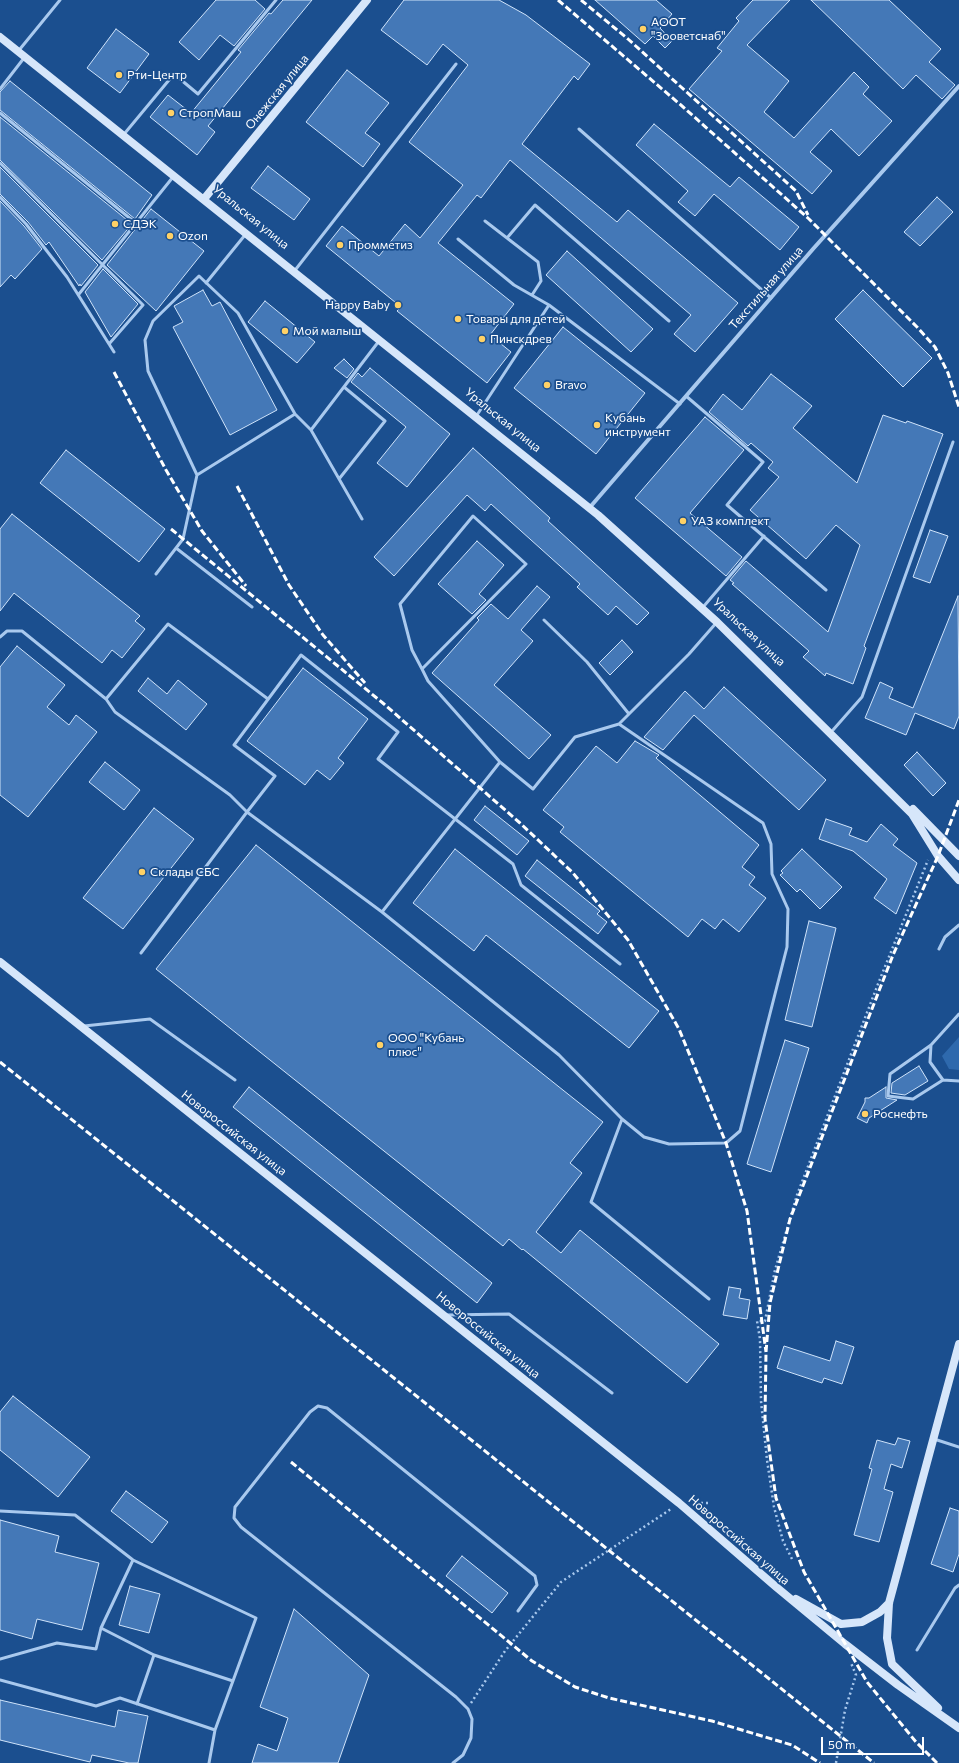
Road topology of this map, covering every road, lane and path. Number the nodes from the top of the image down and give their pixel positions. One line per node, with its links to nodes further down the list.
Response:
1 (60, 0): 6 (lane)
2 (276, 0): 12 (lane)
3 (367, 0): 16 (main road, Онежская улица)
4 (0, 34): 6 (main road, Уральская улица)
5 (0, 37): 6 (main road, Уральская улица)
6 (21, 53): 9 (lane); 12 (main road, Уральская улица); 14 (main road, Уральская улица)
7 (456, 64): 23 (lane)
8 (959, 86): 27 (street, Текстильная улица)
9 (0, 89)
10 (0, 113): 18 (lane)
11 (579, 129): 27 (lane)
12 (125, 133): 16 (main road, Уральская улица)
13 (0, 163): 22 (lane)
14 (174, 175): 16 (main road, Уральская улица); 18 (lane)
15 (0, 197): 25 (lane)
16 (205, 198): 19 (main road, Уральская улица); 23 (main road, Уральская улица)
17 (486, 221): 20 (lane)
18 (137, 224): 22 (lane)
19 (247, 233): 24 (lane); 30 (main road, Уральская улица)
20 (507, 238): 26 (lane); 29 (lane)
21 (458, 239): 26 (lane)
22 (101, 264): 25 (lane); 31 (lane)
23 (296, 269): 30 (main road, Уральская улица)
24 (206, 283): 36 (lane); 40 (lane)
25 (79, 294): 31 (lane)
26 (532, 295): 28 (lane)
27 (771, 298): 34 (street, Текстильная улица)
28 (549, 306): 35 (lane); 37 (lane)
29 (669, 322)
30 (381, 339): 33 (lane); 37 (main road, Уральская улица); 42 (main road, Уральская улица)
31 (109, 344): 32 (lane)
32 (114, 352)
33 (344, 387): 38 (lane); 41 (lane)
34 (686, 396): 35 (street, Текстильная улица); 44 (lane)
35 (680, 404): 42 (street, Текстильная улица)
36 (295, 414): 38 (lane); 40 (lane)
37 (478, 414): 42 (main road, Уральская улица)
38 (311, 430): 41 (lane)
39 (953, 442): 58 (lane)
40 (197, 475): 45 (lane)
41 (339, 479): 43 (lane)
42 (590, 507): 48 (main road, Уральская улица); 51 (main road, Уральская улица)
43 (362, 519)
44 (764, 536): 47 (lane); 48 (lane)
45 (176, 548): 46 (lane); 49 (lane)
46 (156, 574)
47 (826, 590)
48 (704, 606): 58 (main road, Уральская улица)
49 (252, 607)
50 (544, 620): 56 (lane)
51 (717, 622): 56 (lane); 58 (main road, Уральская улица)
52 (0, 637): 54 (lane)
53 (422, 669): 53 (lane); 59 (lane)
54 (106, 699): 55 (lane); 60 (lane)
55 (268, 699): 60 (lane); 61 (lane)
56 (629, 714): 57 (lane)
57 (619, 724): 59 (lane); 77 (lane)
58 (831, 732): 62 (main road, Уральская улица); 63 (main road, Уральская улица)
59 (500, 762): 61 (lane)
60 (247, 812): 65 (lane); 68 (lane)
61 (456, 818): 65 (lane); 70 (lane)
62 (933, 848): 64 (main road, Уральская улица); 87 (path)
63 (959, 856)
64 (959, 880)
65 (382, 912): 77 (lane)
66 (959, 925): 67 (lane)
67 (939, 949)
68 (142, 953)
69 (0, 962): 72 (main road, Новороссийская улица)
70 (620, 964)
71 (959, 1014): 73 (lane)
72 (81, 1027): 74 (lane); 79 (main road, Новороссийская улица)
73 (931, 1045): 75 (lane); 75 (lane)
74 (235, 1080)
75 (943, 1080): 76 (lane)
76 (959, 1081)
77 (622, 1119): 78 (lane)
78 (709, 1299)
79 (443, 1315): 81 (lane); 84 (main road, Новороссийская улица)
80 (959, 1344): 82 (main road, Новороссийская улица)
81 (612, 1393)
82 (934, 1439): 83 (lane); 91 (main road, Новороссийская улица)
83 (959, 1447)
84 (679, 1503): 85 (path); 90 (main road, Новороссийская улица); 101 (path)
85 (709, 1503)
86 (0, 1511): 88 (lane)
87 (792, 1559)
88 (133, 1560): 93 (lane); 99 (lane)
89 (959, 1585): 95 (lane)
90 (774, 1586): 91 (main road); 94 (main road, Новороссийская улица)
91 (888, 1603): 102 (main road, Новороссийская улица)
92 (518, 1611): 101 (lane)
93 (101, 1628): 96 (lane); 97 (lane)
94 (851, 1648): 102 (main road, Новороссийская улица); 106 (path)
95 (917, 1650)
96 (154, 1655): 99 (lane); 100 (lane)
97 (0, 1659)
98 (0, 1680): 100 (lane)
99 (233, 1681): 103 (lane)
100 (137, 1704): 103 (lane)
101 (468, 1708): 105 (lane)
102 (959, 1728)
103 (215, 1730): 104 (lane)
104 (210, 1763)
105 (453, 1763)
106 (836, 1763)

